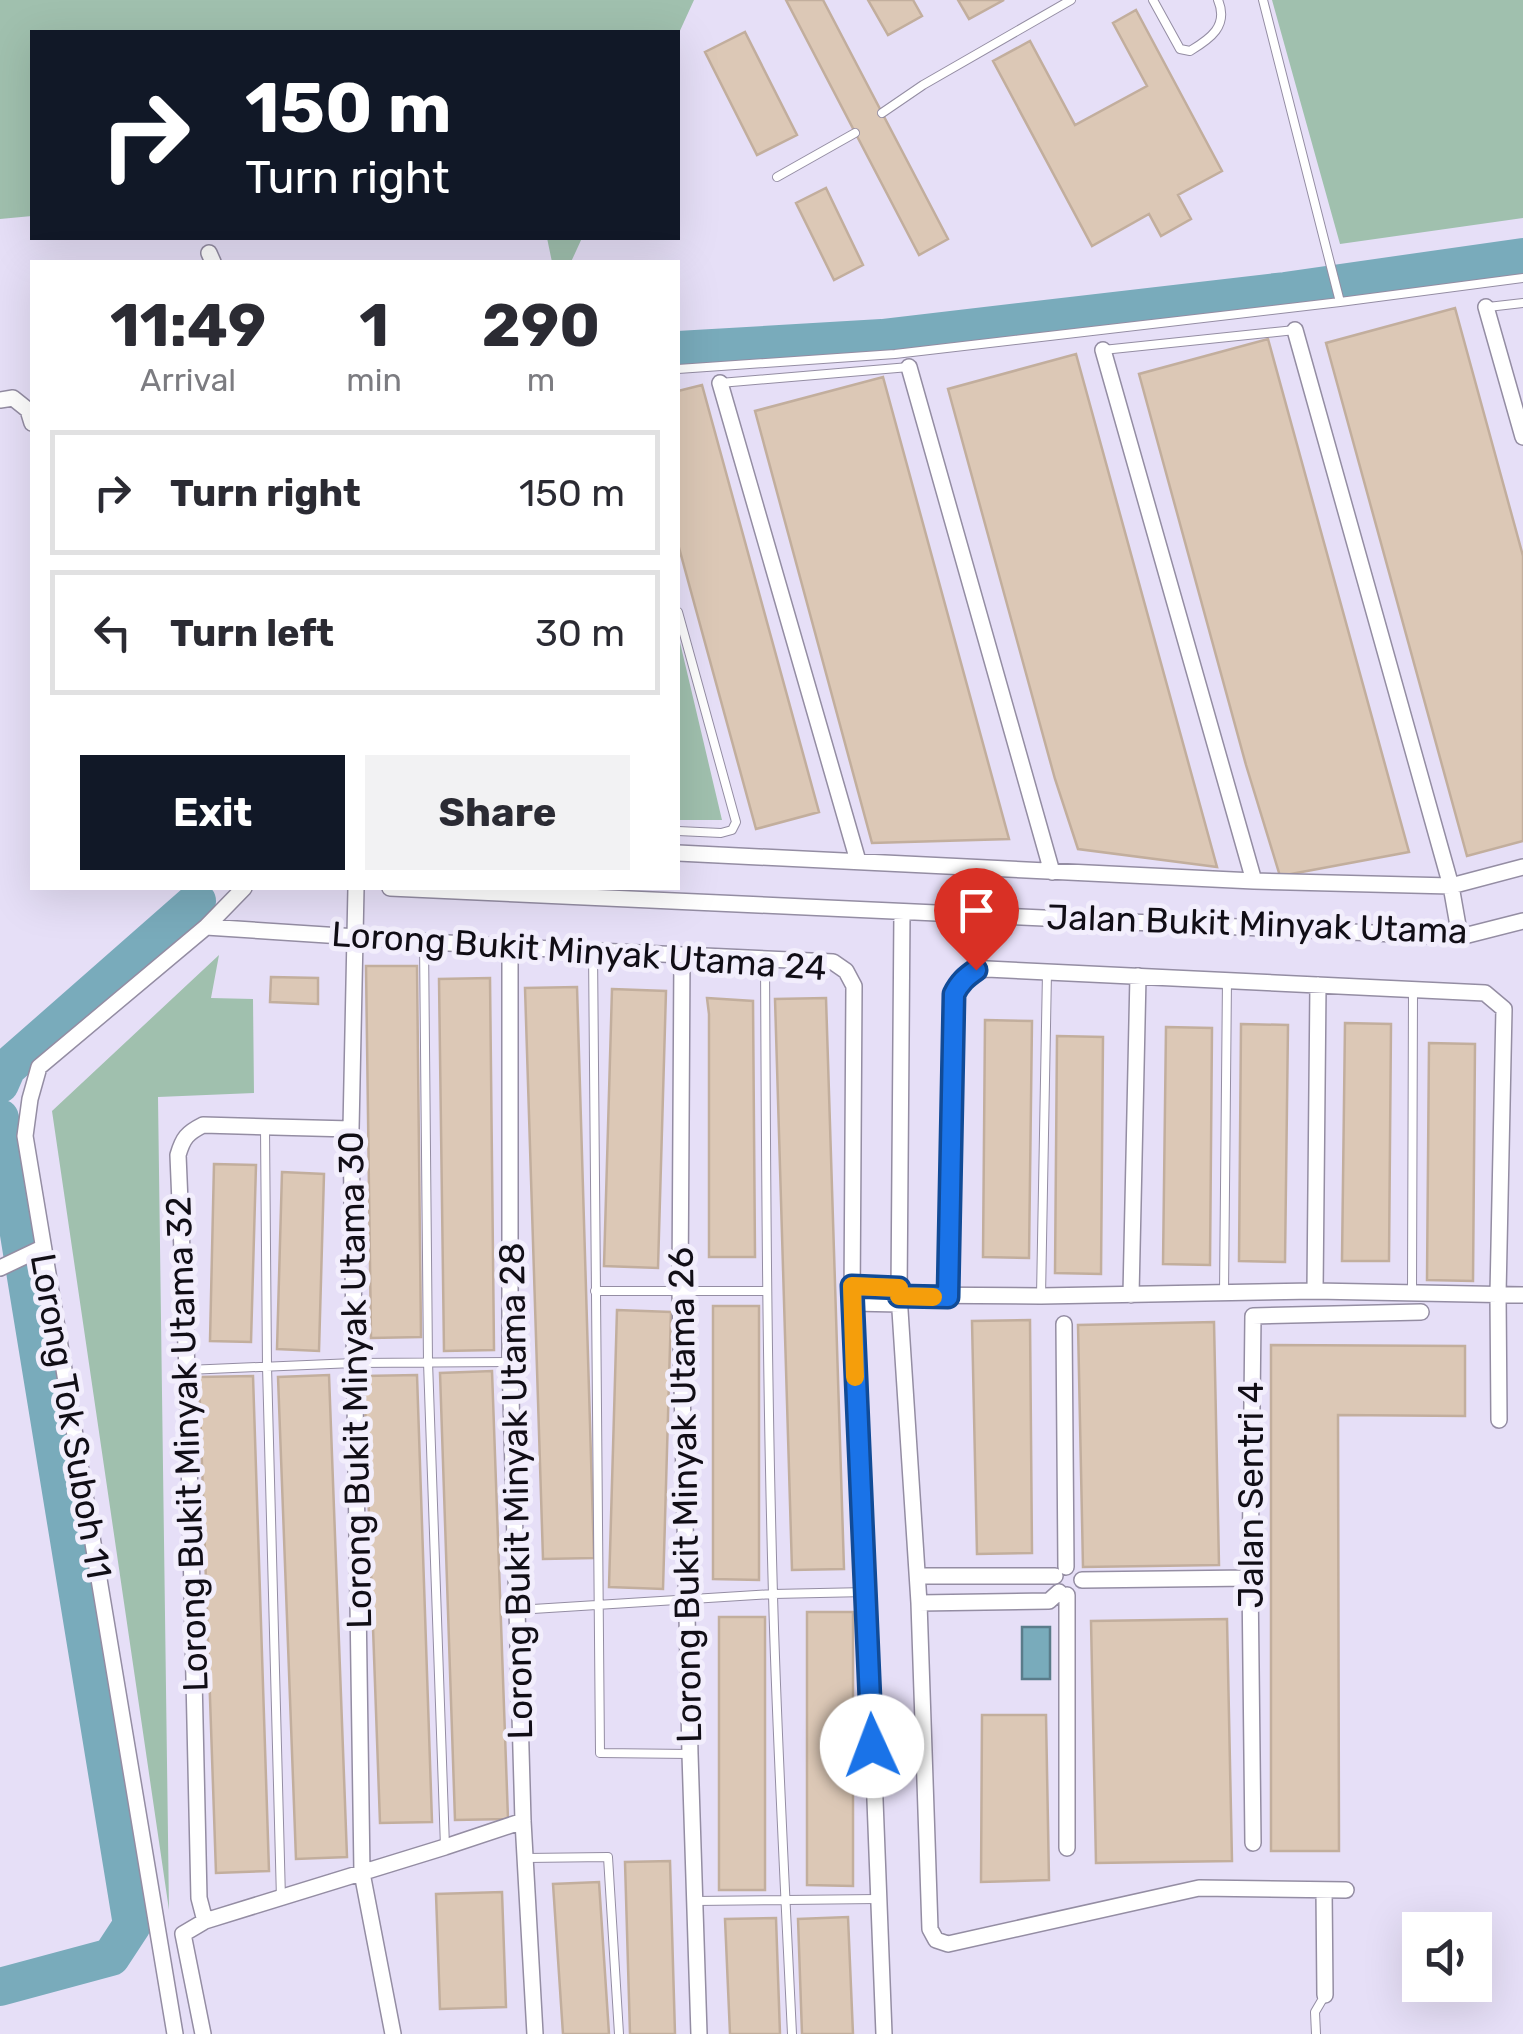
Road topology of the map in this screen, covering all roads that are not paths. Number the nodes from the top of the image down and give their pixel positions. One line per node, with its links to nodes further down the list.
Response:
1 (1072, 0): 5 (lane)
2 (1153, 0): 3 (lane)
3 (1218, 0)
4 (1263, 0): 9 (lane)
5 (882, 113)
6 (854, 133): 7 (lane)
7 (778, 178)
8 (1523, 278): 9 (lane)
9 (1340, 302): 15 (lane)
10 (1523, 303): 11 (lane)
11 (1486, 307): 19 (street)
12 (1295, 330): 13 (lane); 27 (street)
13 (1103, 350): 26 (street)
14 (909, 367): 16 (lane); 25 (street)
15 (680, 369)
16 (720, 383): 23 (street)
17 (0, 400): 18 (street)
18 (30, 416)
19 (1523, 437)
20 (680, 619): 21 (lane)
21 (680, 831)
22 (680, 854): 23 (street, Jalan Bukit Minyak Utama)
23 (858, 861): 25 (street, Jalan Bukit Minyak Utama)
24 (1523, 867): 27 (street, Jalan Bukit Minyak Utama)
25 (1052, 872): 26 (street, Jalan Bukit Minyak Utama)
26 (1254, 881): 27 (street, Jalan Bukit Minyak Utama)
27 (1451, 886): 35 (street)
28 (242, 890): 33 (street, Lorong Tok Suboh 11)
29 (356, 890): 34 (street, Lorong Bukit Minyak Utama 30)
30 (433, 890): 31 (street, Jalan Bukit Minyak Utama)
31 (902, 912): 35 (street, Jalan Bukit Minyak Utama); 58 (street)
32 (1523, 921): 35 (street, Jalan Bukit Minyak Utama)
33 (206, 928): 34 (street, Lorong Bukit Minyak Utama 24); 48 (street, Lorong Tok Suboh 11)
34 (355, 936): 36 (street, Lorong Bukit Minyak Utama 24); 47 (street, Lorong Bukit Minyak Utama 30)
35 (1460, 937)
36 (424, 942): 37 (street, Lorong Bukit Minyak Utama 24); 65 (lane)
37 (510, 947): 38 (street, Lorong Bukit Minyak Utama 24); 66 (street, Lorong Bukit Minyak Utama 28)
38 (593, 950): 39 (street, Lorong Bukit Minyak Utama 24); 51 (lane)
39 (682, 956): 40 (street, Lorong Bukit Minyak Utama 24); 52 (street, Lorong Bukit Minyak Utama 26)
40 (765, 959): 53 (lane); 57 (street, Lorong Bukit Minyak Utama 24)
41 (1047, 972): 42 (street); 61 (lane); 62 (street)
42 (1138, 976): 43 (street); 59 (street)
43 (1227, 979): 44 (street); 55 (lane)
44 (1318, 985): 45 (street); 50 (street)
45 (1413, 990): 54 (lane); 56 (street)
46 (265, 1127): 47 (street, Lorong Bukit Minyak Utama 32); 68 (lane); 69 (street, Lorong Bukit Minyak Utama 32)
47 (351, 1129): 67 (street, Lorong Bukit Minyak Utama 30)
48 (37, 1250): 49 (street); 95 (street, Lorong Tok Suboh 11)
49 (6, 1266)
50 (1316, 1290): 54 (street); 55 (street)
51 (595, 1291): 52 (lane); 78 (lane)
52 (680, 1291): 53 (lane); 76 (street, Lorong Bukit Minyak Utama 26)
53 (766, 1292): 75 (lane)
54 (1412, 1292): 56 (street)
55 (1224, 1293): 59 (street)
56 (1498, 1294): 60 (street); 70 (street)
57 (852, 1295): 58 (street); 74 (street, Lorong Bukit Minyak Utama 24)
58 (899, 1295): 62 (street); 71 (street)
59 (1132, 1295): 61 (street)
60 (1523, 1295)
61 (1042, 1296): 62 (street)
62 (948, 1297)
63 (1421, 1312): 72 (street, Jalan Sentri 4)
64 (1064, 1324): 73 (street)
65 (428, 1362): 66 (lane); 67 (lane); 83 (lane)
66 (510, 1362): 79 (street, Lorong Bukit Minyak Utama 28)
67 (354, 1363): 68 (lane); 86 (street, Lorong Bukit Minyak Utama 30)
68 (267, 1366): 69 (lane); 89 (lane)
69 (187, 1370): 93 (street, Lorong Bukit Minyak Utama 32)
70 (1498, 1420)
71 (918, 1576): 73 (street); 77 (street)
72 (1250, 1578): 73 (street); 82 (street, Jalan Sentri 4)
73 (1062, 1582): 77 (street); 84 (street)
74 (867, 1592): 75 (lane); 90 (street, Lorong Bukit Minyak Utama 24)
75 (772, 1594): 76 (lane); 91 (lane)
76 (688, 1599): 78 (lane); 80 (street, Lorong Bukit Minyak Utama 26)
77 (919, 1603): 87 (street)
78 (599, 1605): 79 (lane); 80 (lane)
79 (517, 1610): 81 (street, Lorong Bukit Minyak Utama 28)
80 (690, 1754): 92 (street, Lorong Bukit Minyak Utama 26)
81 (523, 1821): 83 (street); 85 (street, Lorong Bukit Minyak Utama 28)
82 (1253, 1843)
83 (445, 1847): 86 (street)
84 (1067, 1848)
85 (526, 1858): 98 (street, Lorong Bukit Minyak Utama 28); 99 (lane)
86 (362, 1873): 89 (street); 97 (street, Lorong Bukit Minyak Utama 30)
87 (1324, 1890): 88 (street); 94 (street)
88 (1346, 1890)
89 (281, 1899): 93 (street)
90 (878, 1900): 91 (lane); 102 (street, Lorong Bukit Minyak Utama 24)
91 (786, 1901): 92 (lane); 101 (lane)
92 (695, 1902): 100 (street, Lorong Bukit Minyak Utama 26)
93 (205, 1921): 96 (street)
94 (1325, 1995): 103 (lane)
95 (174, 2034)
96 (203, 2034)
97 (393, 2034)
98 (535, 2034)
99 (618, 2034)
100 (699, 2034)
101 (792, 2034)
102 (884, 2034)
103 (1316, 2034)

